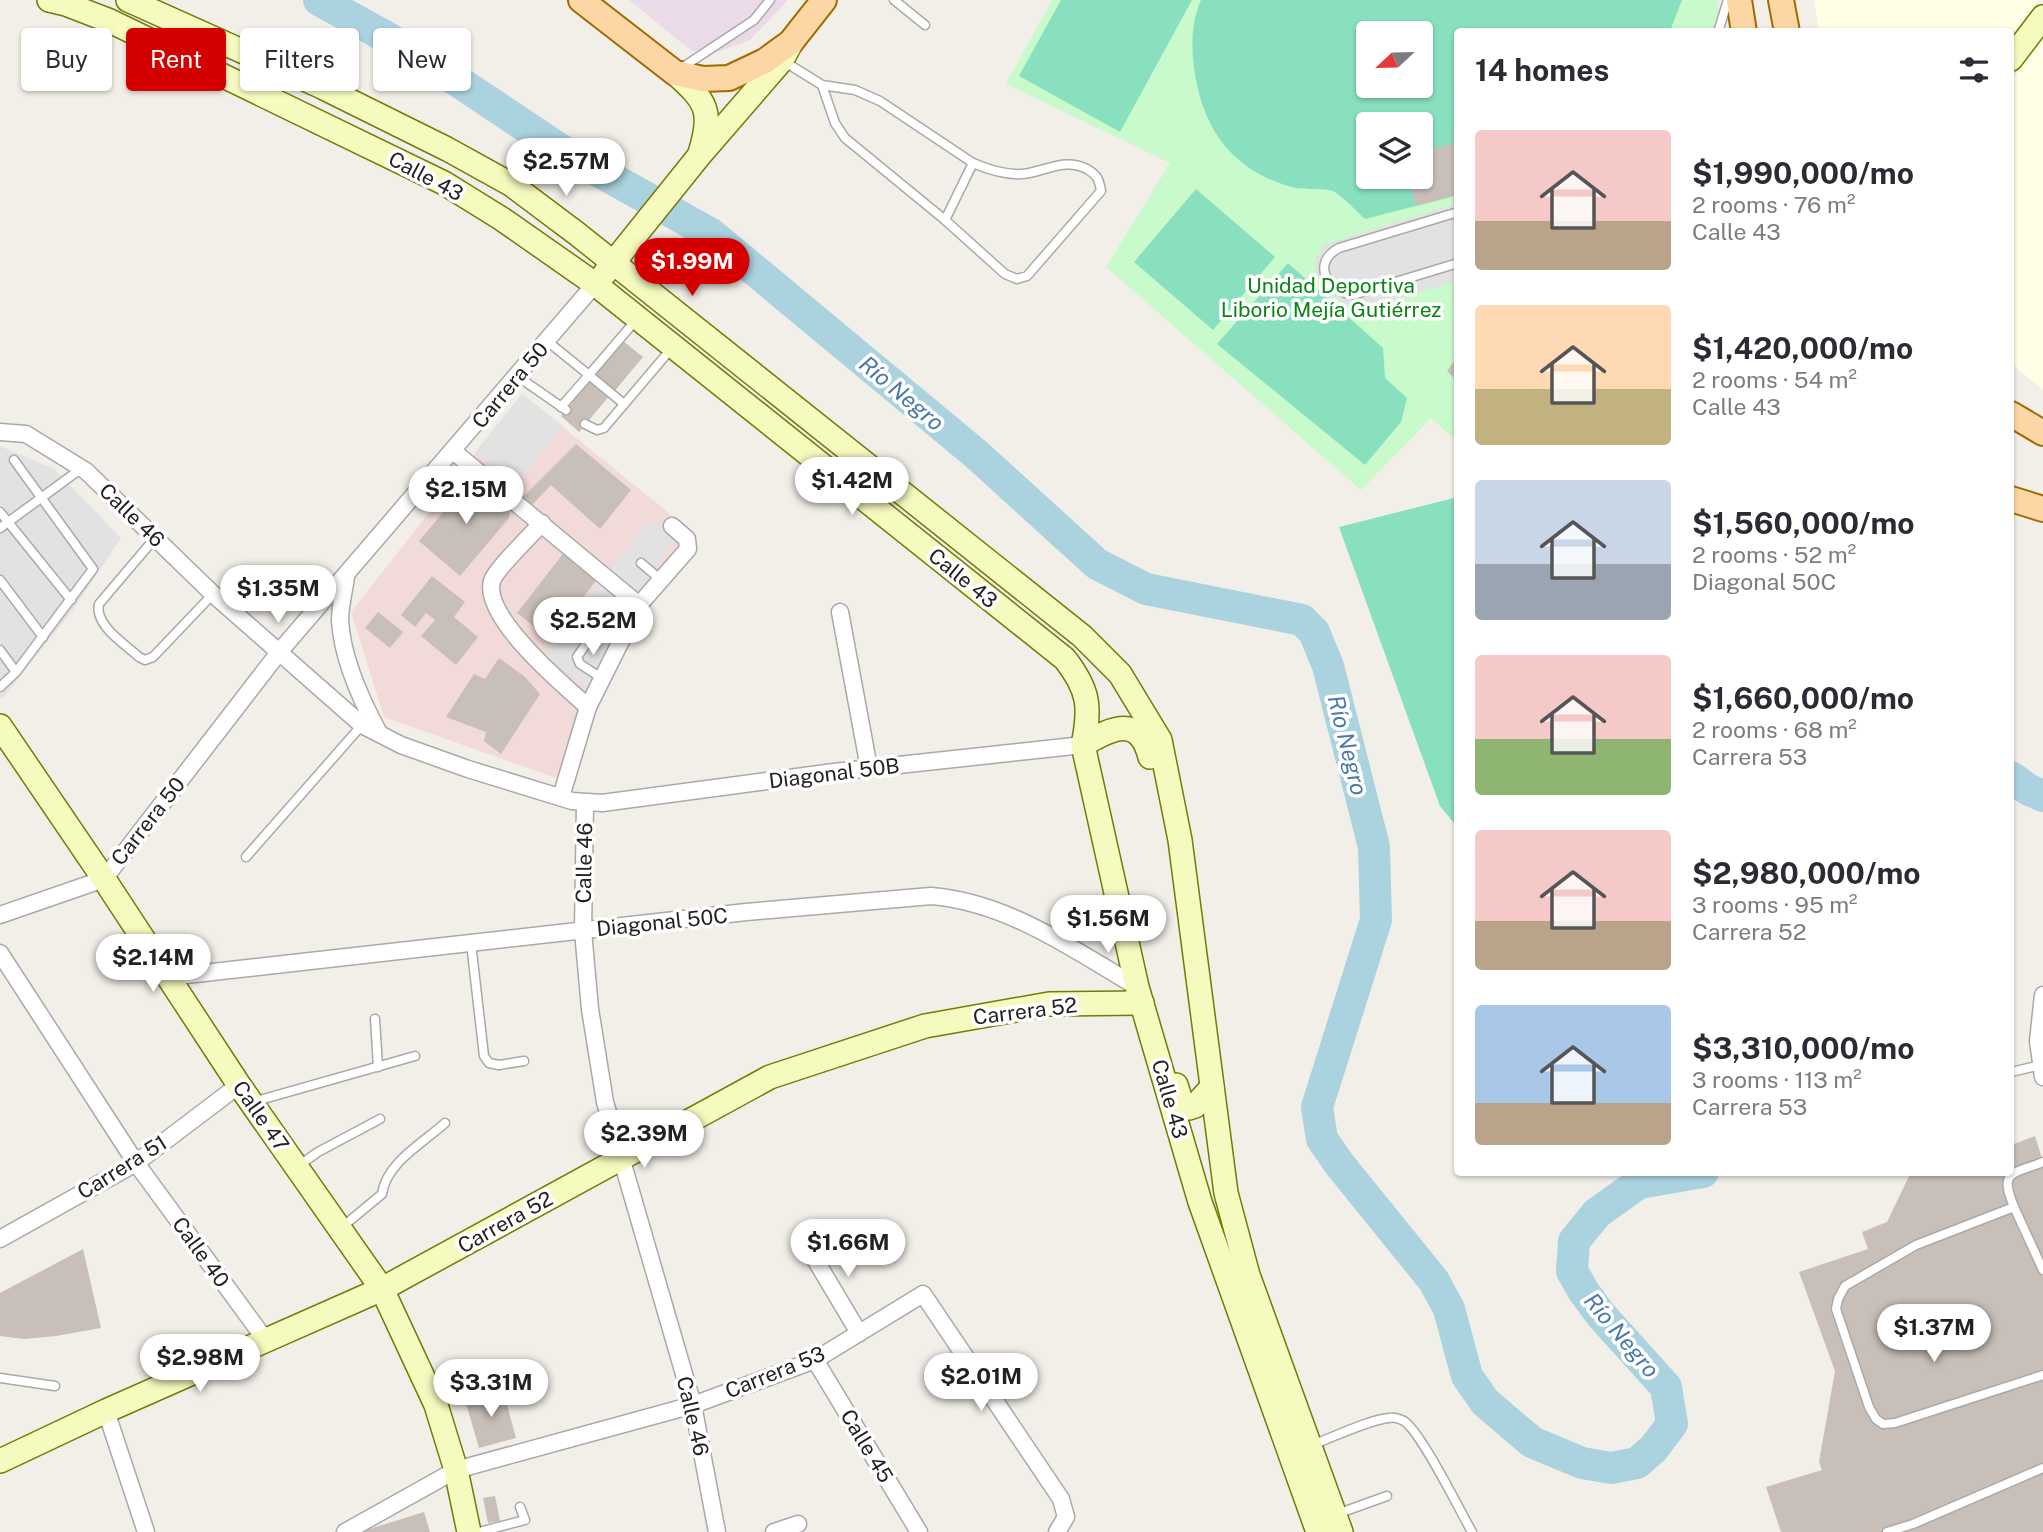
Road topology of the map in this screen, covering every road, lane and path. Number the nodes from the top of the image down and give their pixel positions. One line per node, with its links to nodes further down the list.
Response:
1 (49, 0): 25 (street, Calle 43)
2 (128, 0): 23 (street, Calle 43)
3 (581, 0): 17 (main road)
4 (771, 0): 17 (lane)
5 (824, 0): 15 (main road, Carrera 50)
6 (894, 0): 11 (lane)
7 (1728, 0): 12 (lane)
8 (1739, 0): 13 (main road)
9 (1781, 0): 14 (main road)
10 (2043, 17): 16 (street)
11 (925, 25)
12 (1719, 28)
13 (1743, 28)
14 (1786, 28)
15 (787, 51): 17 (main road); 18 (lane); 19 (street, Carrera 50)
16 (2014, 55)
17 (675, 73): 19 (street)
18 (822, 85): 20 (lane); 22 (lane)
19 (693, 163): 23 (street, Carrera 50)
20 (973, 163): 22 (lane); 22 (lane)
21 (1454, 213): 24 (lane)
22 (945, 220)
23 (613, 263): 25 (street, Carrera 50); 75 (street, Calle 43)
24 (1454, 264)
25 (595, 285): 26 (street, Calle 43); 27 (street, Carrera 50)
26 (638, 318): 28 (street, Calle 43); 29 (lane)
27 (547, 341): 29 (lane); 30 (street, Carrera 50)
28 (673, 346): 31 (lane); 67 (street, Calle 43)
29 (589, 375): 30 (lane); 31 (lane)
30 (517, 376): 36 (street, Carrera 50)
31 (624, 404): 33 (lane)
32 (2014, 416): 35 (main road)
33 (585, 424)
34 (0, 432): 38 (street, Calle 46)
35 (2043, 433)
36 (453, 451): 44 (street); 49 (street, Carrera 50)
37 (14, 460): 39 (lane)
38 (82, 468): 39 (lane); 47 (street, Calle 46)
39 (42, 498): 43 (lane); 53 (lane)
40 (2014, 500): 41 (main road)
41 (2043, 509)
42 (0, 512): 43 (lane)
43 (8, 522): 46 (lane); 53 (lane)
44 (542, 523): 54 (street); 63 (street)
45 (672, 526): 51 (street)
46 (0, 528)
47 (155, 538): 52 (street, Calle 46); 52 (lane)
48 (641, 563): 51 (lane)
49 (346, 575): 59 (street, Carrera 50); 66 (street)
50 (0, 580): 57 (lane)
51 (661, 580): 54 (street)
52 (213, 594): 59 (street, Calle 46)
53 (71, 600): 57 (lane)
54 (639, 605): 56 (street)
55 (841, 612): 68 (street)
56 (624, 635): 61 (street); 61 (lane)
57 (43, 636): 60 (lane)
58 (0, 650): 60 (lane)
59 (280, 651): 64 (street, Calle 46); 72 (street, Carrera 50)
60 (16, 672): 62 (lane)
61 (603, 679): 63 (street)
62 (0, 687)
63 (588, 707): 69 (street)
64 (362, 724): 66 (street, Calle 46); 71 (lane)
65 (0, 726): 72 (street, Calle 47)
66 (380, 735): 69 (street, Calle 46)
67 (1083, 745): 68 (street, Diagonal 50B); 75 (street); 79 (street, Calle 43)
68 (869, 768): 70 (street, Diagonal 50B)
69 (561, 797): 70 (street, Calle 46)
70 (585, 803): 74 (street, Calle 46)
71 (246, 857)
72 (104, 879): 73 (street, Carrera 50); 78 (street, Calle 47)
73 (0, 915)
74 (583, 930): 76 (street, Diagonal 50C); 79 (street, Diagonal 50C); 92 (street, Calle 46)
75 (1194, 931): 88 (street, Calle 43)
76 (471, 943): 78 (street, Diagonal 50C); 84 (lane)
77 (0, 953): 94 (street)
78 (168, 976): 89 (street, Calle 47)
79 (1140, 995): 82 (street, Calle 43); 92 (street, Carrera 52)
80 (2043, 995): 86 (street)
81 (375, 1019): 85 (lane)
82 (1151, 1032): 88 (street); 128 (street, Calle 43)
83 (415, 1056): 85 (lane)
84 (524, 1061)
85 (378, 1067): 89 (lane)
86 (2042, 1071): 87 (lane)
87 (2014, 1072)
88 (1212, 1087): 112 (street, Calle 43)
89 (245, 1094): 94 (street, Carrera 51); 95 (street, Calle 47)
90 (380, 1119): 95 (lane)
91 (445, 1123): 99 (lane)
92 (621, 1158): 103 (street, Carrera 52); 110 (street, Calle 46)
93 (2043, 1162): 96 (lane)
94 (135, 1163): 100 (street, Carrera 51); 105 (street, Calle 40)
95 (297, 1167): 99 (street, Calle 47)
96 (2014, 1174)
97 (2011, 1176): 98 (lane)
98 (2014, 1207): 102 (lane); 107 (lane)
99 (341, 1227): 103 (street, Calle 47)
100 (0, 1239)
101 (806, 1244): 104 (street)
102 (2043, 1270)
103 (383, 1289): 105 (street, Carrera 52); 115 (street, Calle 47)
104 (859, 1333): 106 (street, Carrera 53); 127 (street, Carrera 53)
105 (267, 1342): 111 (street, Carrera 52)
106 (815, 1360): 110 (street, Carrera 53); 126 (street, Calle 45)
107 (2043, 1375)
108 (0, 1378): 109 (lane)
109 (54, 1386)
110 (693, 1405): 115 (street, Carrera 53); 124 (street, Calle 46)
111 (106, 1411): 113 (street, Carrera 52); 120 (street)
112 (1310, 1446): 118 (street, Calle 43); 129 (lane)
113 (0, 1461)
114 (2043, 1468): 130 (lane)
115 (456, 1470): 121 (street, Carrera 53); 122 (street, Calle 47)
116 (1387, 1496): 118 (lane)
117 (520, 1507): 123 (lane)
118 (1338, 1523)
119 (798, 1524): 125 (street)
120 (146, 1532)
121 (345, 1532)
122 (469, 1532)
123 (479, 1532)
124 (717, 1532)
125 (774, 1532)
126 (919, 1532)
127 (1057, 1532)
128 (1318, 1532)
129 (1472, 1532)
130 (1887, 1532)

